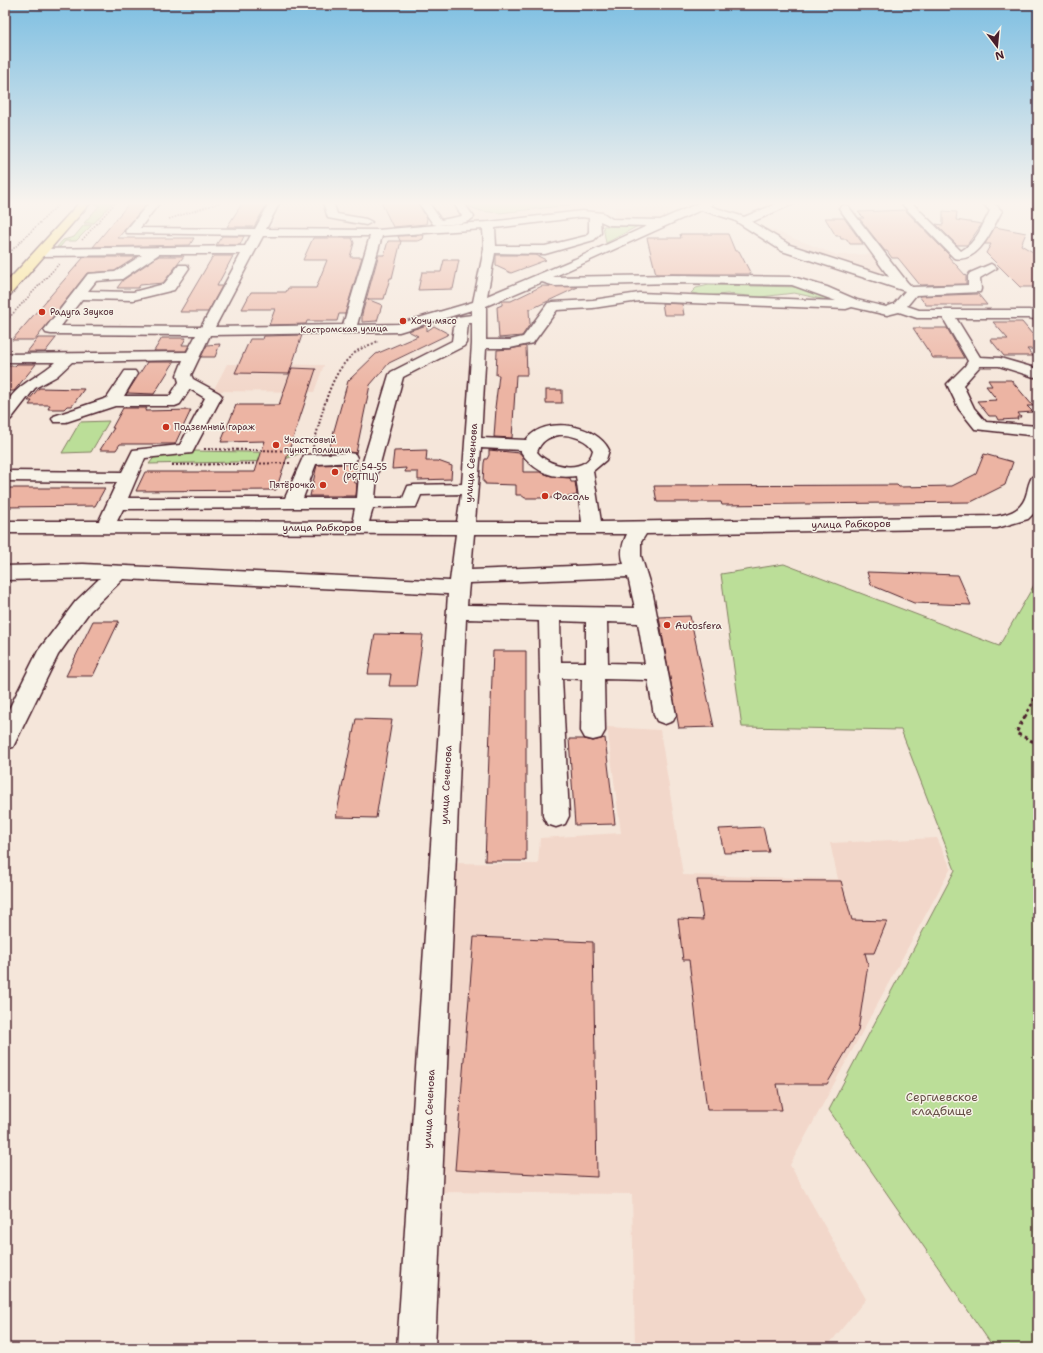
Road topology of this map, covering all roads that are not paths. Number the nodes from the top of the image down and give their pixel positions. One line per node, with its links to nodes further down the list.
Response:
1 (30, 265): 13 (main road)
2 (135, 265): 14 (street)
3 (240, 265): 21 (street)
4 (368, 265): 20 (street)
5 (487, 265): 17 (street, улица Сеченова)
6 (570, 265): 11 (street)
7 (838, 265): 12 (street)
8 (889, 265): 12 (street)
9 (984, 265): 12 (street)
10 (183, 268): 14 (street)
11 (542, 278): 15 (street); 17 (street)
12 (907, 288): 16 (street)
13 (5, 292)
14 (78, 295): 21 (street, Костромская улица)
15 (853, 303): 16 (street); 22 (street)
16 (899, 307): 18 (street)
17 (479, 311): 20 (street, Костромская улица); 22 (street, улица Сеченова); 44 (street)
18 (946, 314): 19 (street); 26 (street)
19 (1038, 316)
20 (349, 329): 21 (street, Костромская улица)
21 (206, 331): 23 (street)
22 (479, 344): 34 (street, улица Сеченова)
23 (192, 356): 24 (street); 29 (street)
24 (68, 357): 25 (street); 31 (street)
25 (5, 358)
26 (975, 361): 28 (street); 33 (street)
27 (130, 374): 30 (street)
28 (1037, 375)
29 (186, 382): 30 (street); 39 (street)
30 (113, 401): 32 (street)
31 (8, 411)
32 (60, 419)
33 (1038, 431)
34 (473, 443): 35 (street); 41 (street, улица Сеченова)
35 (530, 445): 37 (street); 37 (street)
36 (350, 458): 42 (street)
37 (584, 468): 48 (street)
38 (5, 476): 39 (street)
39 (128, 477): 43 (street)
40 (1038, 481): 50 (street, улица Рабкоров)
41 (470, 489): 44 (street); 49 (street, улица Сеченова)
42 (292, 503): 43 (street); 44 (street)
43 (115, 504): 45 (street)
44 (366, 504): 46 (street)
45 (106, 526): 46 (street, улица Рабкоров); 47 (street, улица Рабкоров)
46 (360, 526): 49 (street, улица Рабкоров)
47 (5, 527)
48 (592, 527): 49 (street, улица Рабкоров); 50 (street, улица Рабкоров)
49 (466, 528): 54 (street, улица Сеченова)
50 (640, 528): 51 (street)
51 (635, 570): 54 (street); 57 (street)
52 (5, 573): 53 (street)
53 (118, 573): 54 (street); 61 (street)
54 (457, 592): 55 (street); 66 (street, улица Сеченова)
55 (549, 614): 56 (street); 58 (street)
56 (596, 615): 57 (street); 59 (street)
57 (647, 616): 60 (street)
58 (551, 670): 59 (street); 65 (street)
59 (596, 671): 60 (street); 63 (street)
60 (657, 672): 62 (street)
61 (12, 709): 64 (street)
62 (665, 715)
63 (594, 731)
64 (5, 740)
65 (556, 816)
66 (416, 1348)

